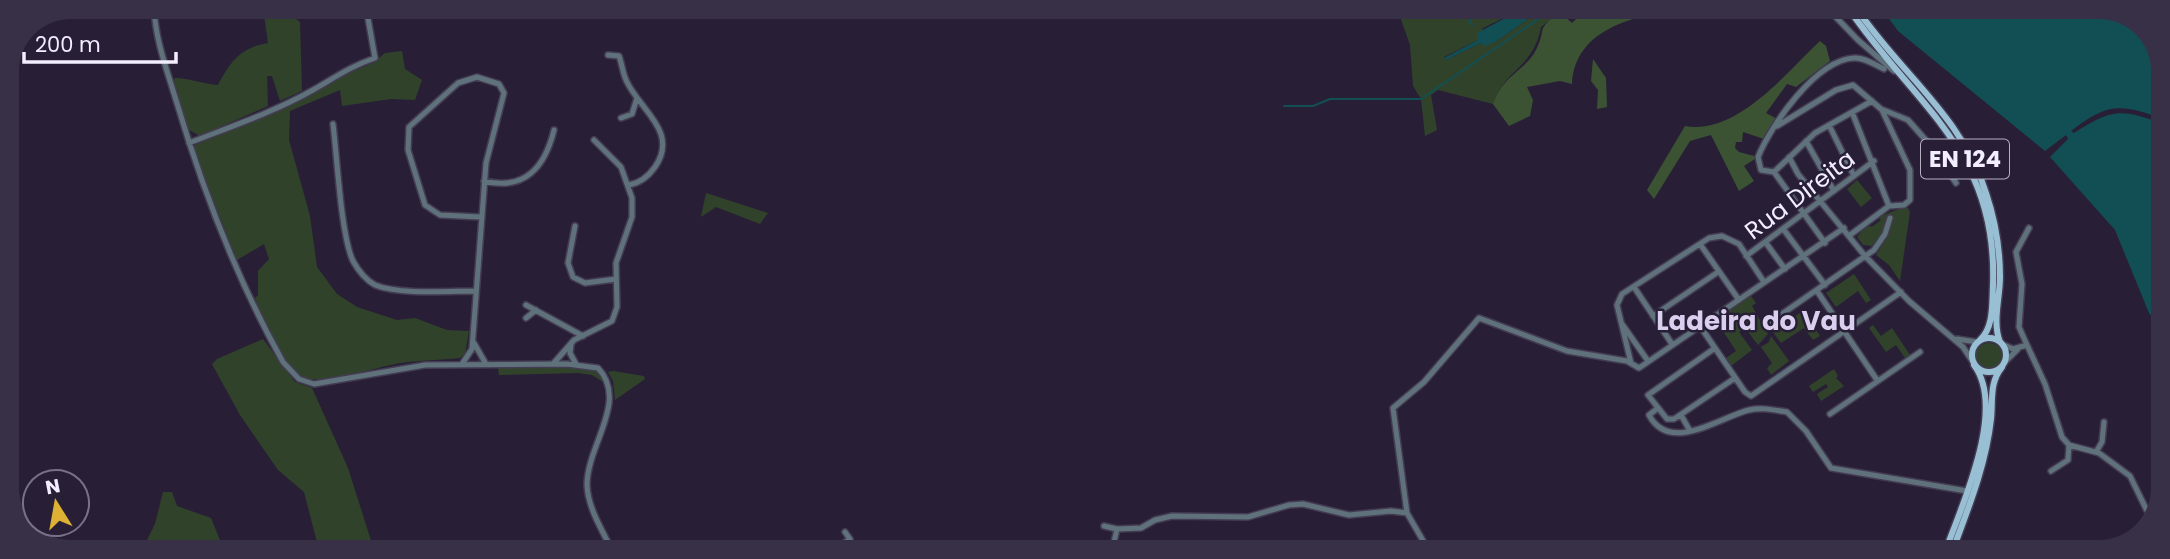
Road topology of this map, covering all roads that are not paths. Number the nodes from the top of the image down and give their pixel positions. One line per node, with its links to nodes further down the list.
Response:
1 (155, 19): 22 (street)
2 (368, 19): 22 (street)
3 (1838, 19): 7 (street)
4 (1856, 19): 6 (main road, EN 124)
5 (1865, 19): 70 (main road, EN 124)
6 (1862, 28): 7 (street); 10 (main road, EN 124)
7 (1858, 40): 10 (street)
8 (608, 55): 11 (street)
9 (1884, 69): 18 (street)
10 (1920, 94): 69 (main road, EN 124)
11 (637, 98): 15 (street); 29 (street)
12 (1872, 101): 13 (street); 14 (street); 18 (street)
13 (1881, 108): 28 (street); 32 (street)
14 (1852, 112): 17 (street); 24 (street)
15 (621, 118)
16 (332, 124): 53 (street)
17 (1829, 125): 21 (street); 26 (street)
18 (1777, 126): 25 (street)
19 (554, 130): 27 (street)
20 (594, 140): 29 (street)
21 (1806, 141): 23 (street); 30 (street)
22 (189, 143): 79 (street)
23 (1789, 157): 25 (street); 31 (street)
24 (1874, 161): 26 (street, Rua Direita); 32 (street)
25 (1774, 172): 33 (street)
26 (1854, 176): 30 (street, Rua Direita)
27 (484, 181): 34 (street); 34 (street)
28 (1956, 183)
29 (629, 185): 49 (street)
30 (1834, 191): 31 (street, Rua Direita)
31 (1821, 200): 33 (street, Rua Direita); 37 (street)
32 (1889, 206): 40 (street)
33 (1803, 215): 39 (street, Rua Direita); 42 (street)
34 (481, 216): 53 (street)
35 (1890, 218): 46 (street)
36 (575, 226): 49 (street)
37 (1844, 228): 40 (street); 42 (street)
38 (2029, 228): 72 (street)
39 (1784, 230): 41 (street, Rua Direita); 45 (street)
40 (1850, 235): 46 (street)
41 (1766, 243): 44 (street, Rua Direita); 47 (street)
42 (1825, 243): 45 (street)
43 (1700, 244): 44 (street); 48 (street); 52 (street)
44 (1746, 256): 50 (street)
45 (1804, 256): 47 (street); 51 (street)
46 (1866, 256): 51 (street); 55 (street)
47 (1784, 269): 50 (street)
48 (1718, 272): 56 (street); 59 (street)
49 (616, 279): 65 (street)
50 (1764, 282): 56 (street)
51 (1825, 285): 54 (street)
52 (1634, 287): 59 (street); 62 (street)
53 (476, 290): 67 (street)
54 (1818, 291): 61 (street); 64 (street)
55 (1901, 292): 64 (street); 66 (street)
56 (1739, 300): 63 (street)
57 (526, 305): 58 (street)
58 (536, 310): 60 (street); 65 (street)
59 (1653, 316): 71 (street)
60 (526, 318)
61 (1769, 323)
62 (1622, 324): 76 (street); 77 (street)
63 (1700, 326): 71 (street); 73 (street)
64 (1843, 330): 84 (street); 85 (street)
65 (583, 336): 68 (street)
66 (1951, 337): 69 (street); 78 (street)
67 (474, 338): 79 (street); 80 (street)
68 (574, 340): 81 (street); 82 (street)
69 (1979, 341): 70 (main road); 78 (main road, EN 124)
70 (2002, 343): 74 (street); 83 (main road, EN 124)
71 (1672, 344): 76 (street)
72 (2027, 345): 74 (street); 91 (street)
73 (1715, 348): 84 (street); 86 (street)
74 (2018, 349): 83 (street)
75 (1920, 352): 85 (street)
76 (1648, 360): 77 (street)
77 (1631, 363): 96 (street)
78 (1974, 363): 83 (main road); 94 (main road)
79 (462, 364): 80 (street)
80 (485, 364): 81 (street)
81 (553, 364): 82 (street)
82 (576, 364): 100 (street)
83 (2004, 364): 105 (main road, EN 124)
84 (1735, 378): 88 (street)
85 (1877, 380): 87 (street)
86 (1658, 408): 88 (street); 90 (street)
87 (1830, 414)
88 (1681, 415): 90 (street)
89 (2104, 422): 92 (street)
90 (1690, 431): 94 (street)
91 (2069, 445): 92 (street); 93 (street)
92 (2096, 452): 95 (street)
93 (2051, 471)
94 (1967, 491): 104 (main road)
95 (2146, 509)
96 (1407, 513): 98 (street); 103 (street)
97 (1104, 526): 98 (street)
98 (1117, 529): 102 (street)
99 (845, 532): 101 (street)
100 (607, 540)
101 (848, 540)
102 (1114, 540)
103 (1423, 540)
104 (1949, 540)
105 (1956, 540)

